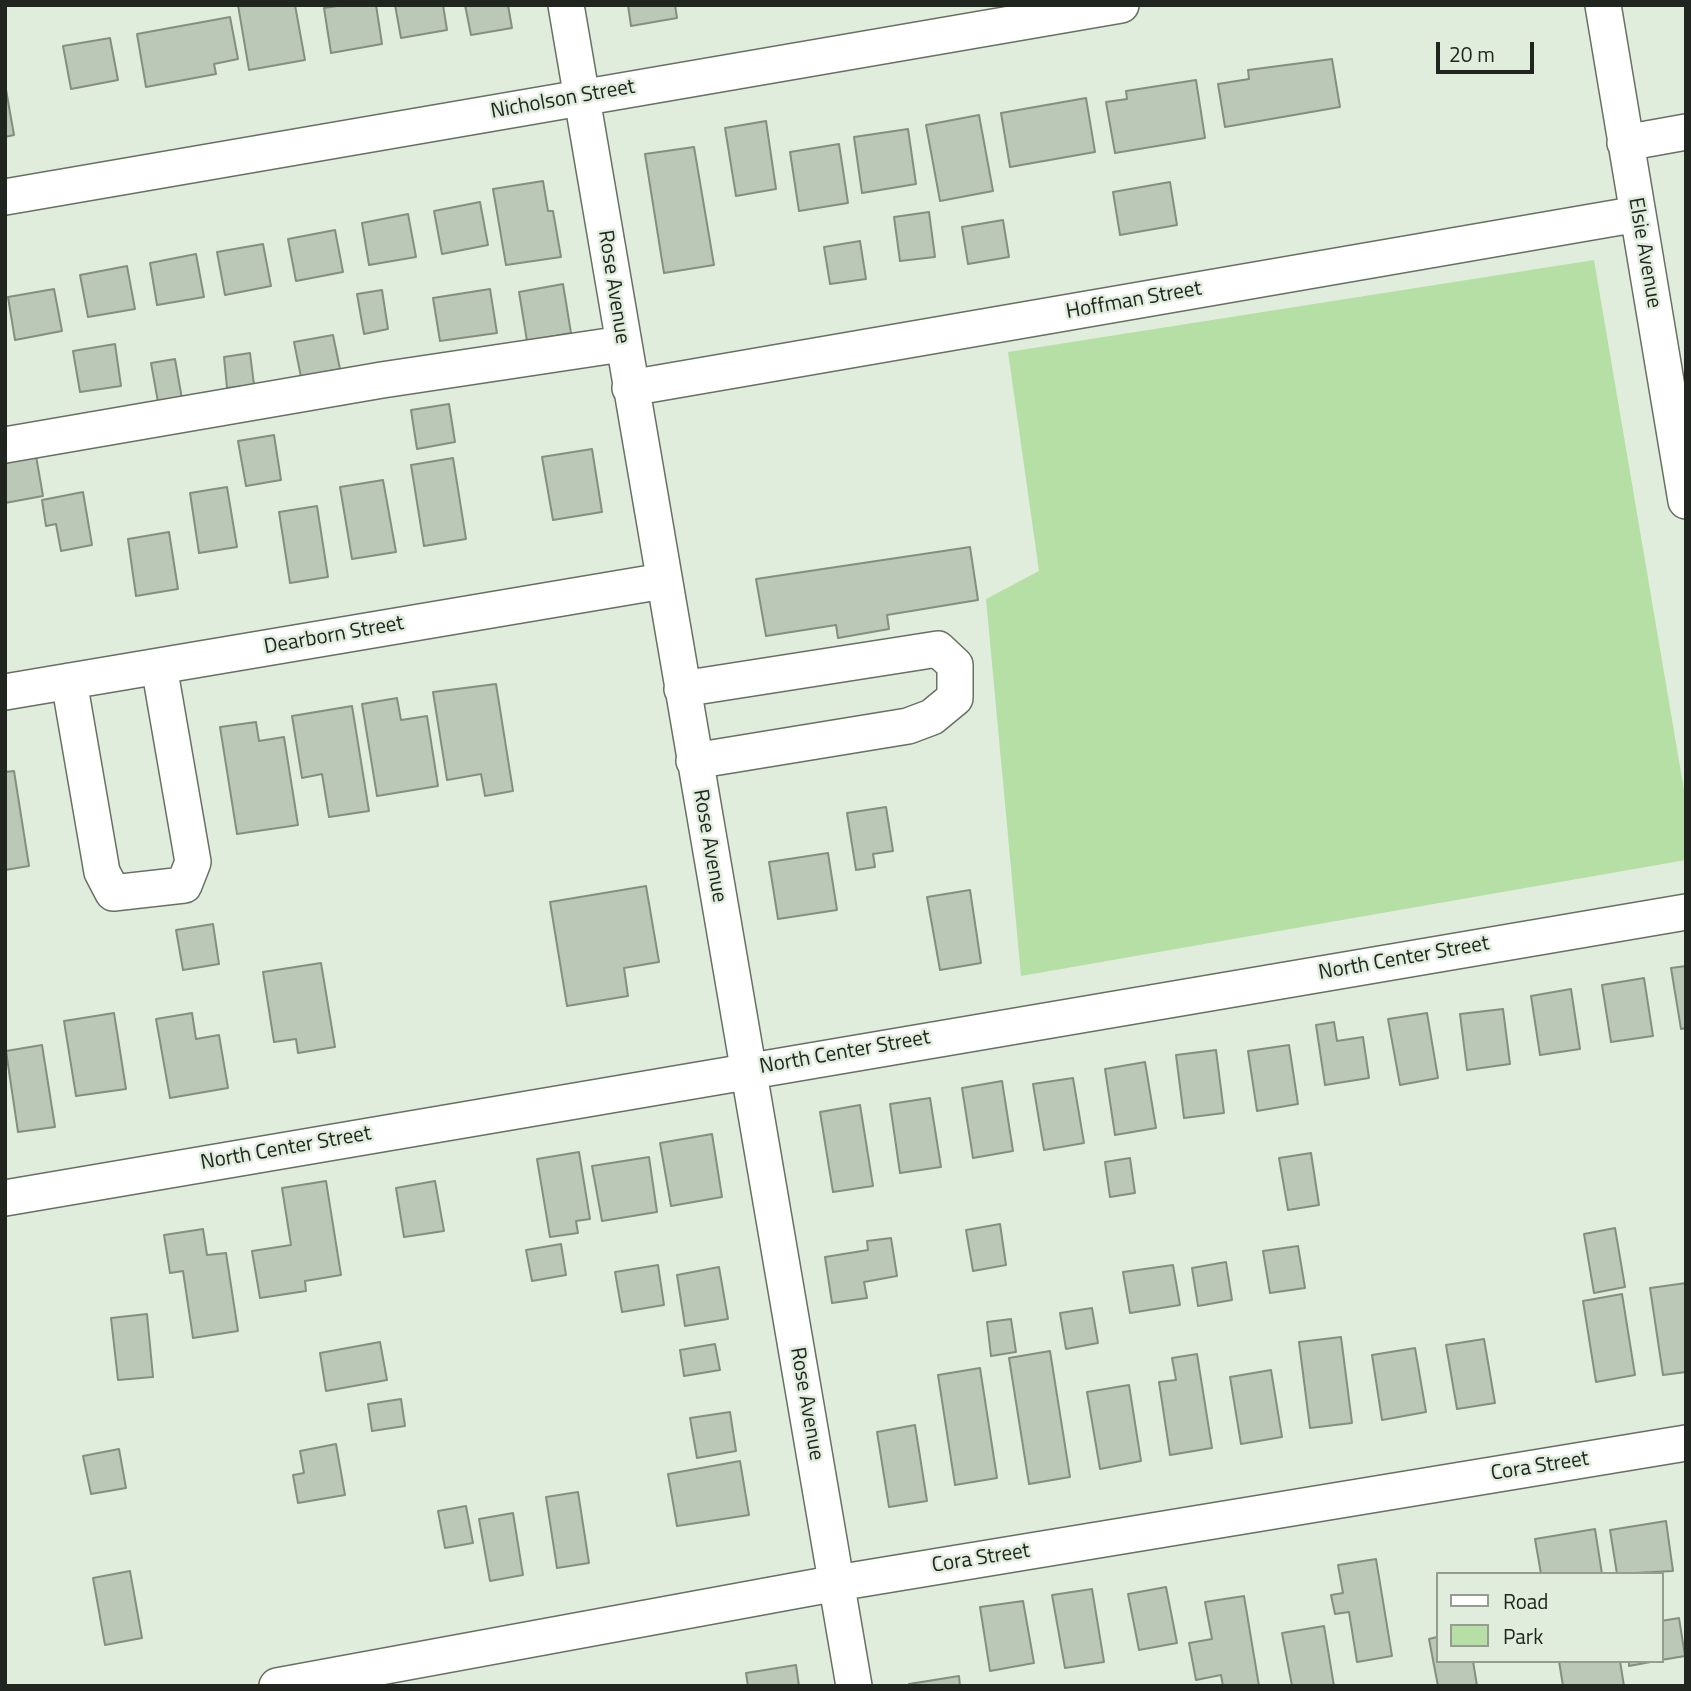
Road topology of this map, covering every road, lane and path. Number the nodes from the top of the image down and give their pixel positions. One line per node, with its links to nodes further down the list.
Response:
1 (566, 5): 4 (street, Rose Avenue)
2 (1121, 5): 4 (street, Nicholson Street)
3 (1603, 5): 6 (street, Elsie Avenue)
4 (583, 96): 7 (street, Nicholson Street); 9 (street, Rose Avenue)
5 (1686, 132): 6 (street)
6 (1625, 143): 8 (street, Elsie Avenue)
7 (5, 197)
8 (1638, 215): 10 (street, Hoffman Street); 12 (street, Elsie Avenue)
9 (622, 344): 10 (street, Rose Avenue); 11 (street)
10 (630, 388): 13 (street, Rose Avenue)
11 (5, 445)
12 (1686, 500)
13 (663, 581): 14 (street, Dearborn Street); 16 (street, Rose Avenue)
14 (159, 666): 15 (street, Dearborn Street); 15 (street)
15 (69, 681): 17 (street, Dearborn Street)
16 (682, 689): 18 (street, Rose Avenue); 18 (street)
17 (5, 692)
18 (694, 761): 20 (street, Rose Avenue)
19 (1686, 912): 20 (street, North Center Street)
20 (748, 1070): 21 (street, North Center Street); 23 (street, Rose Avenue)
21 (5, 1198)
22 (1686, 1443): 23 (street, Cora Street)
23 (836, 1583): 24 (street, Cora Street); 25 (street, Rose Avenue)
24 (277, 1686)
25 (854, 1686)

